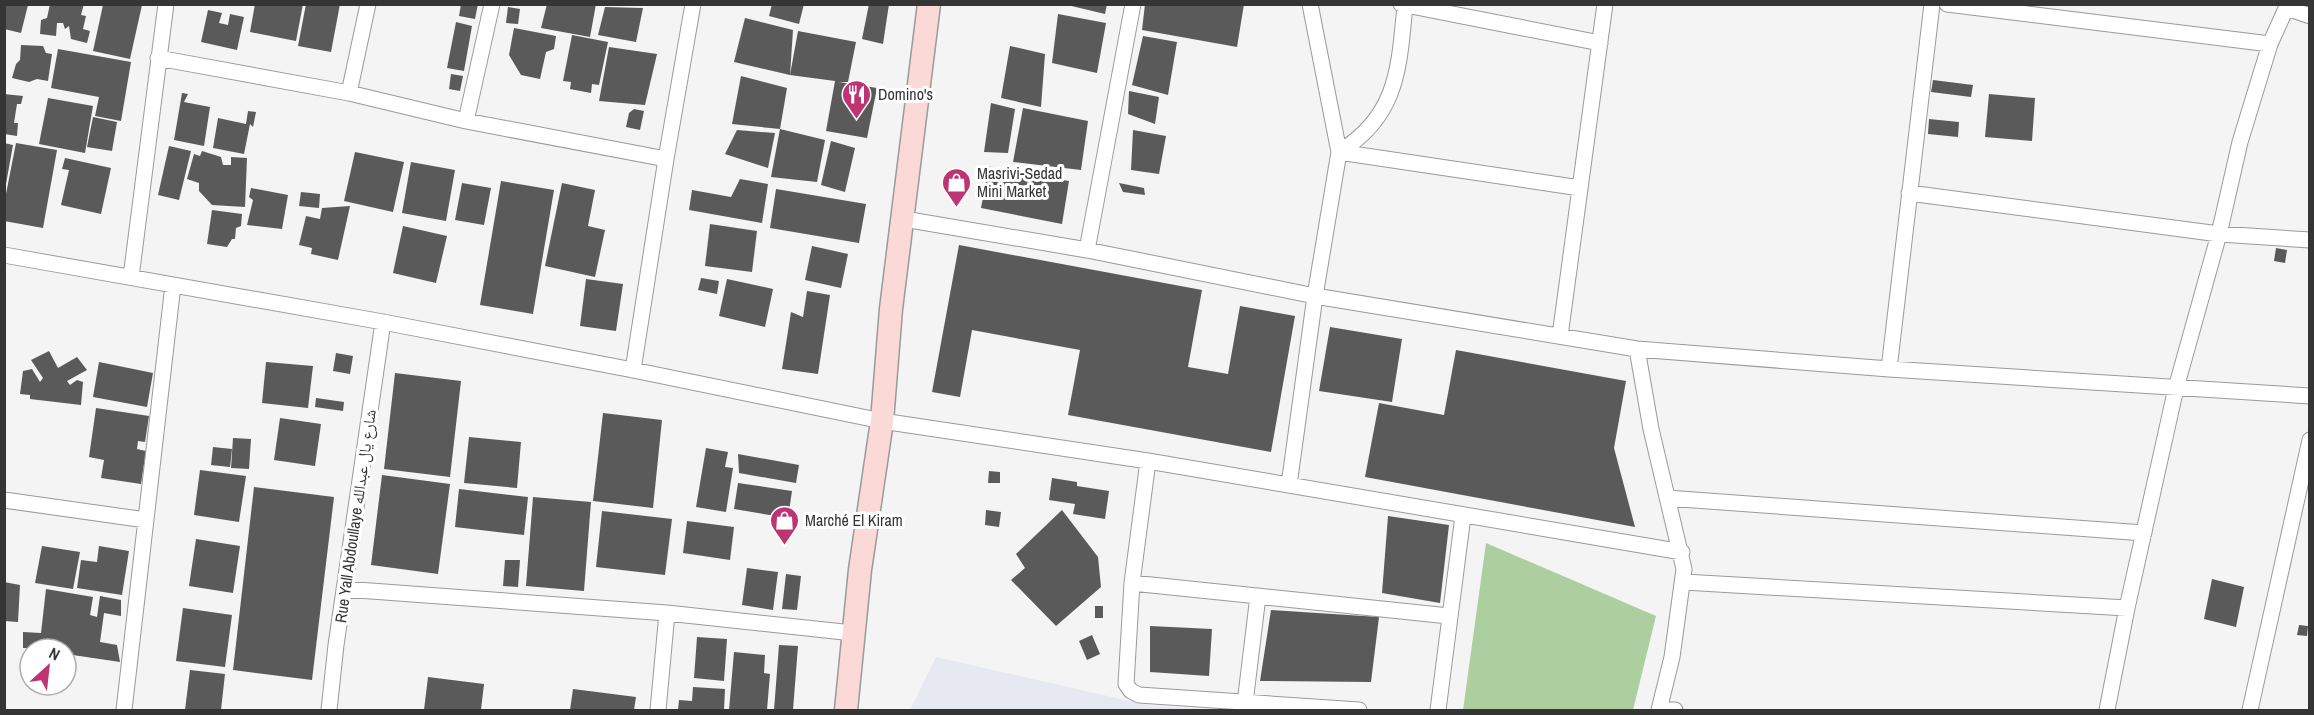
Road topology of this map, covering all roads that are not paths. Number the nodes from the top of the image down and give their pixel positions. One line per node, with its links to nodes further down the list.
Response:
1 (166, 4): 16 (street)
2 (368, 4): 17 (street)
3 (492, 4): 18 (street)
4 (693, 4): 20 (street)
5 (929, 4): 23 (street)
6 (1132, 4): 26 (street)
7 (1310, 4): 19 (street)
8 (1605, 4): 14 (street)
9 (1932, 4): 22 (street)
10 (1947, 4): 15 (street)
11 (1403, 5): 14 (street); 19 (street)
12 (2287, 6): 13 (street); 15 (street)
13 (2310, 15)
14 (1600, 43): 21 (street)
15 (2270, 44): 24 (street)
16 (158, 58): 17 (street); 28 (street)
17 (349, 93): 18 (street)
18 (466, 121): 20 (street)
19 (1339, 152): 21 (street); 30 (street)
20 (666, 159): 35 (street)
21 (1580, 188): 32 (street)
22 (1909, 193): 24 (street); 34 (street)
23 (904, 219): 26 (street); 38 (street)
24 (2219, 234): 25 (street); 36 (street)
25 (2310, 240)
26 (1087, 250): 30 (street)
27 (4, 255): 28 (street)
28 (131, 277): 29 (street)
29 (173, 285): 31 (street); 46 (street)
30 (1315, 296): 32 (street); 42 (street)
31 (383, 322): 35 (street); 51 (street, Rue Yall Abdoullaye شارع يال عبدالله)
32 (1560, 336): 33 (street)
33 (1637, 350): 34 (street); 43 (street)
34 (1889, 369): 36 (street)
35 (633, 370): 38 (street)
36 (2176, 388): 37 (street); 47 (street)
37 (2310, 396)
38 (882, 421): 40 (street); 56 (street)
39 (2310, 440): 41 (street)
40 (1148, 461): 42 (street); 50 (street)
41 (2307, 467): 66 (street)
42 (1289, 485): 45 (street)
43 (1668, 498): 47 (street); 48 (street)
44 (4, 500): 46 (street)
45 (1463, 516): 48 (street); 55 (street)
46 (146, 520): 59 (street)
47 (2144, 533): 53 (street)
48 (1682, 552): 49 (street)
49 (1684, 582): 53 (street); 58 (street)
50 (1132, 583): 52 (street); 57 (street)
51 (344, 590): 54 (street); 60 (street, Rue Yall Abdoullaye شارع يال عبدالله)
52 (1258, 596): 55 (street); 57 (street)
53 (2127, 608): 65 (street)
54 (668, 613): 56 (street); 61 (street)
55 (1449, 616): 64 (street)
56 (853, 633): 62 (street)
57 (1245, 703): 63 (street)
58 (1664, 710)
59 (124, 711)
60 (329, 711)
61 (658, 711)
62 (846, 711)
63 (1359, 711)
64 (1438, 711)
65 (2107, 711)
66 (2250, 711)

